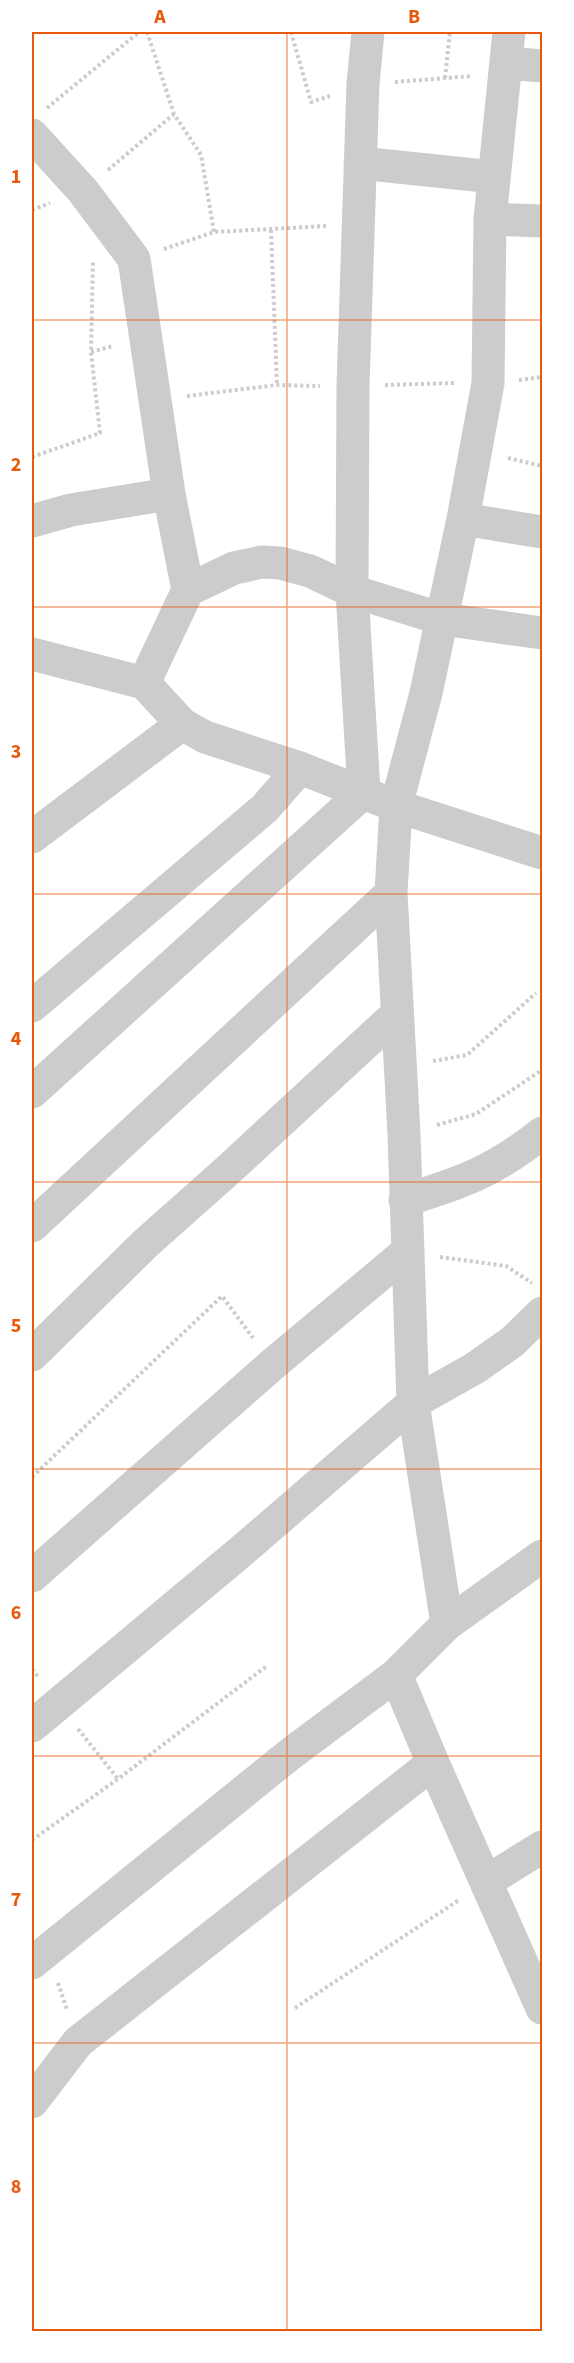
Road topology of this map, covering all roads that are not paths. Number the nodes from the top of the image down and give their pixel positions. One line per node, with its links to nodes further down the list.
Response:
1 (368, 32): 5 (street)
2 (507, 56): 3 (street); 6 (street)
3 (543, 66)
4 (36, 124): 9 (street)
5 (360, 163): 6 (street); 14 (street)
6 (494, 177): 7 (street)
7 (490, 219): 8 (street); 10 (street)
8 (543, 221)
9 (169, 494): 11 (street); 13 (street)
10 (463, 519): 12 (street); 15 (street)
11 (32, 521)
12 (543, 532)
13 (188, 590): 14 (street); 18 (street)
14 (352, 591): 15 (street); 21 (street)
15 (442, 619): 16 (street); 22 (street)
16 (543, 633)
17 (32, 654): 18 (street)
18 (144, 683): 19 (street)
19 (182, 724): 20 (street); 23 (street)
20 (300, 768): 21 (street); 26 (street)
21 (364, 792): 22 (street); 28 (street)
22 (396, 806): 24 (street); 25 (street)
23 (32, 837)
24 (543, 853)
25 (391, 893): 27 (street); 31 (street)
26 (32, 1006)
27 (396, 1015): 30 (street); 34 (street)
28 (32, 1092)
29 (543, 1133): 30 (street)
30 (405, 1200): 32 (street)
31 (32, 1226)
32 (407, 1252): 35 (street); 37 (street)
33 (538, 1299): 35 (street)
34 (32, 1354)
35 (413, 1403): 38 (street); 40 (street)
36 (543, 1556): 38 (street)
37 (32, 1576)
38 (447, 1624): 39 (street)
39 (396, 1675): 41 (street); 44 (street)
40 (32, 1726)
41 (433, 1763): 43 (street); 46 (street)
42 (543, 1847): 43 (street)
43 (487, 1881): 45 (street)
44 (36, 1949)
45 (543, 2008)
46 (32, 2102)

